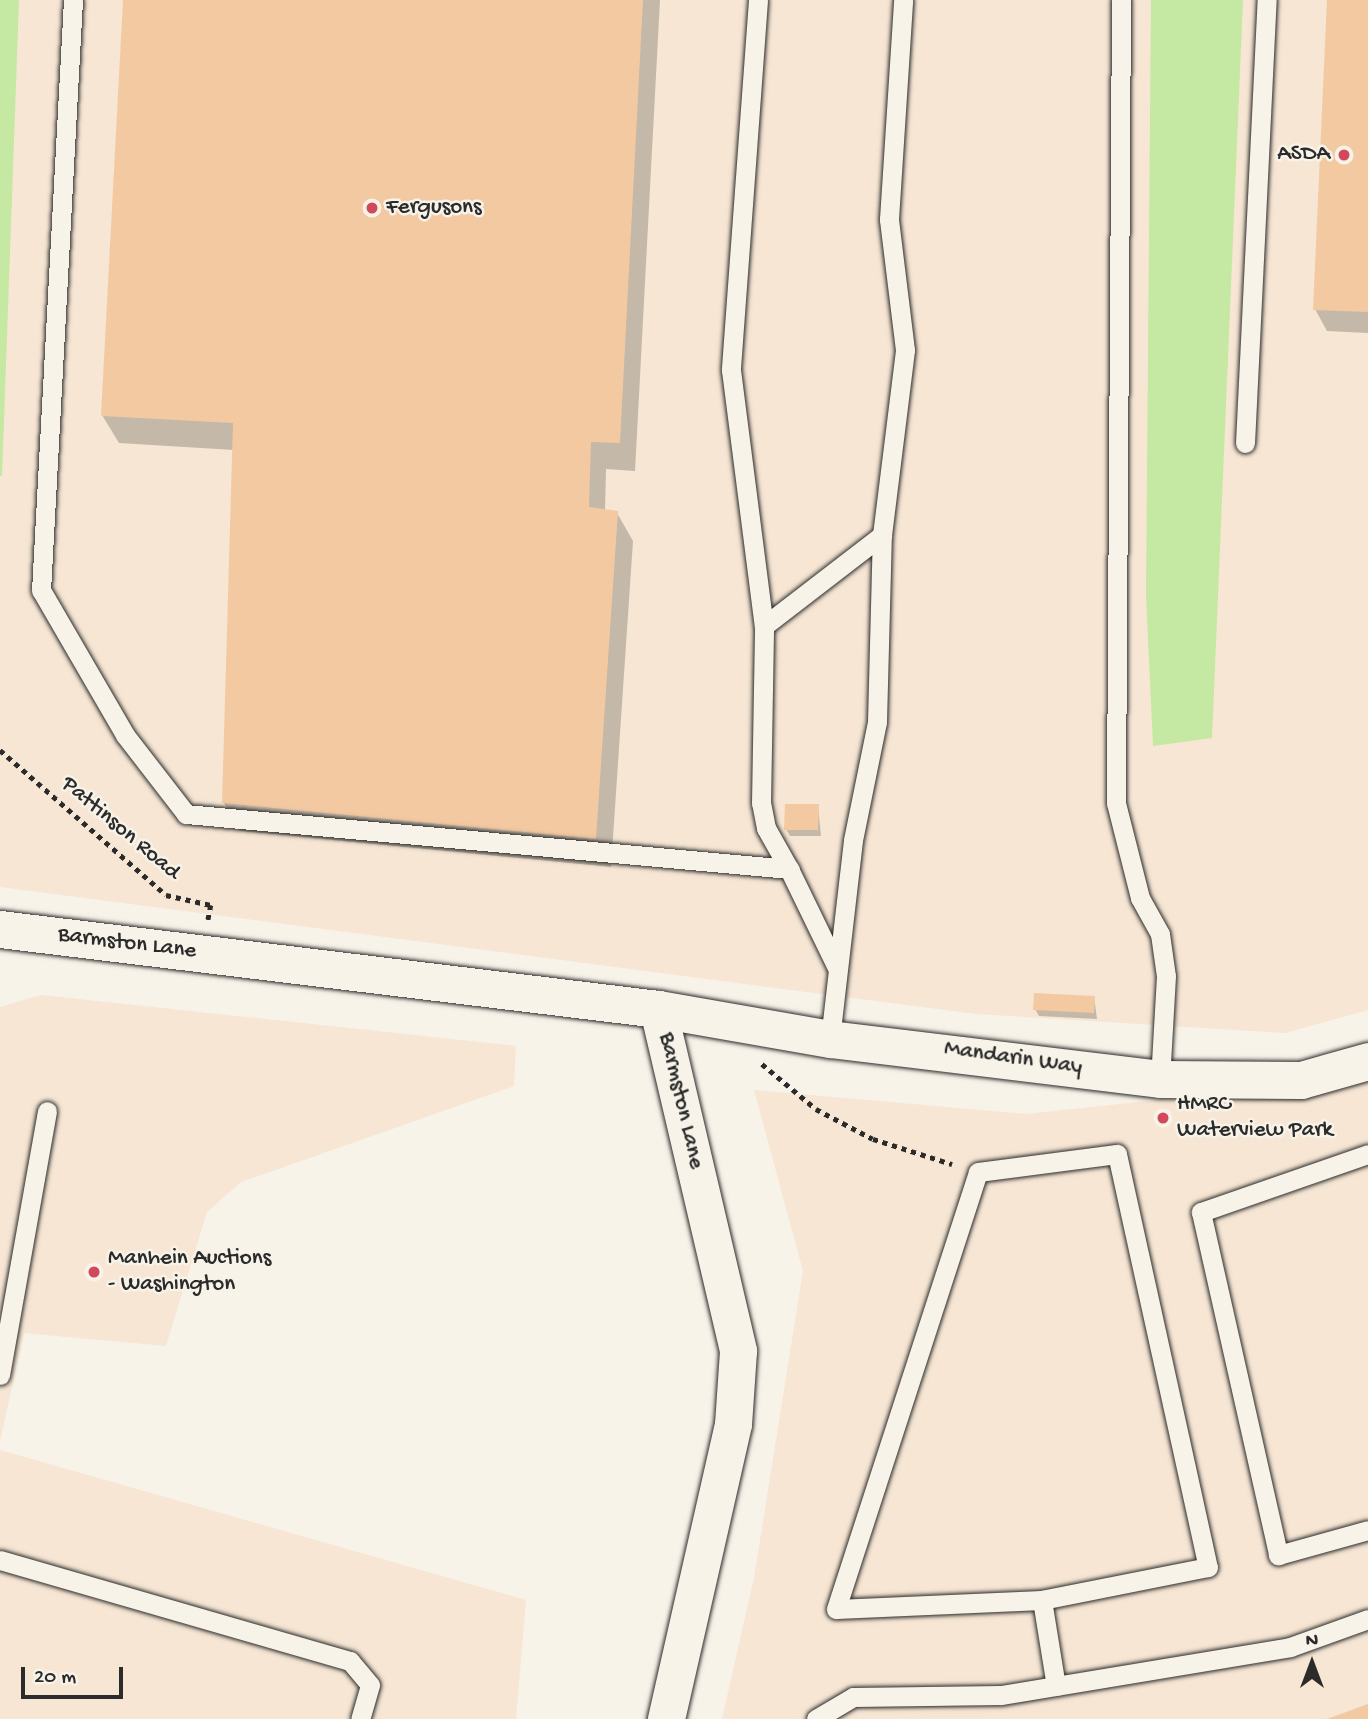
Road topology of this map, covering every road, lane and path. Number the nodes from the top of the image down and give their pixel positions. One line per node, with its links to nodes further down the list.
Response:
1 (73, 0): 10 (lane)
2 (758, 0): 8 (lane)
3 (903, 0): 7 (lane)
4 (1121, 0): 18 (lane)
5 (1267, 0): 6 (lane)
6 (1245, 443)
7 (882, 535): 8 (lane); 13 (lane)
8 (764, 626): 10 (lane)
9 (0, 750): 11 (path, Pattinson Road)
10 (789, 869): 13 (lane)
11 (207, 925)
12 (0, 929): 14 (street, Barmston Lane)
13 (836, 968): 16 (lane)
14 (658, 1009): 15 (street, Mandarin Way); 29 (street, Barmston Lane)
15 (752, 1023): 16 (street, Mandarin Way); 21 (path)
16 (830, 1039): 18 (street, Mandarin Way)
17 (1368, 1061): 18 (street, Mandarin Way)
18 (1160, 1079)
19 (47, 1111): 22 (lane)
20 (1368, 1154): 23 (lane)
21 (978, 1172): 25 (lane); 25 (lane)
22 (0, 1375)
23 (1368, 1530)
24 (0, 1560): 28 (lane)
25 (1042, 1600): 27 (lane)
26 (1368, 1619): 27 (lane)
27 (1056, 1686): 30 (lane)
28 (360, 1719)
29 (666, 1719)
30 (816, 1719)

